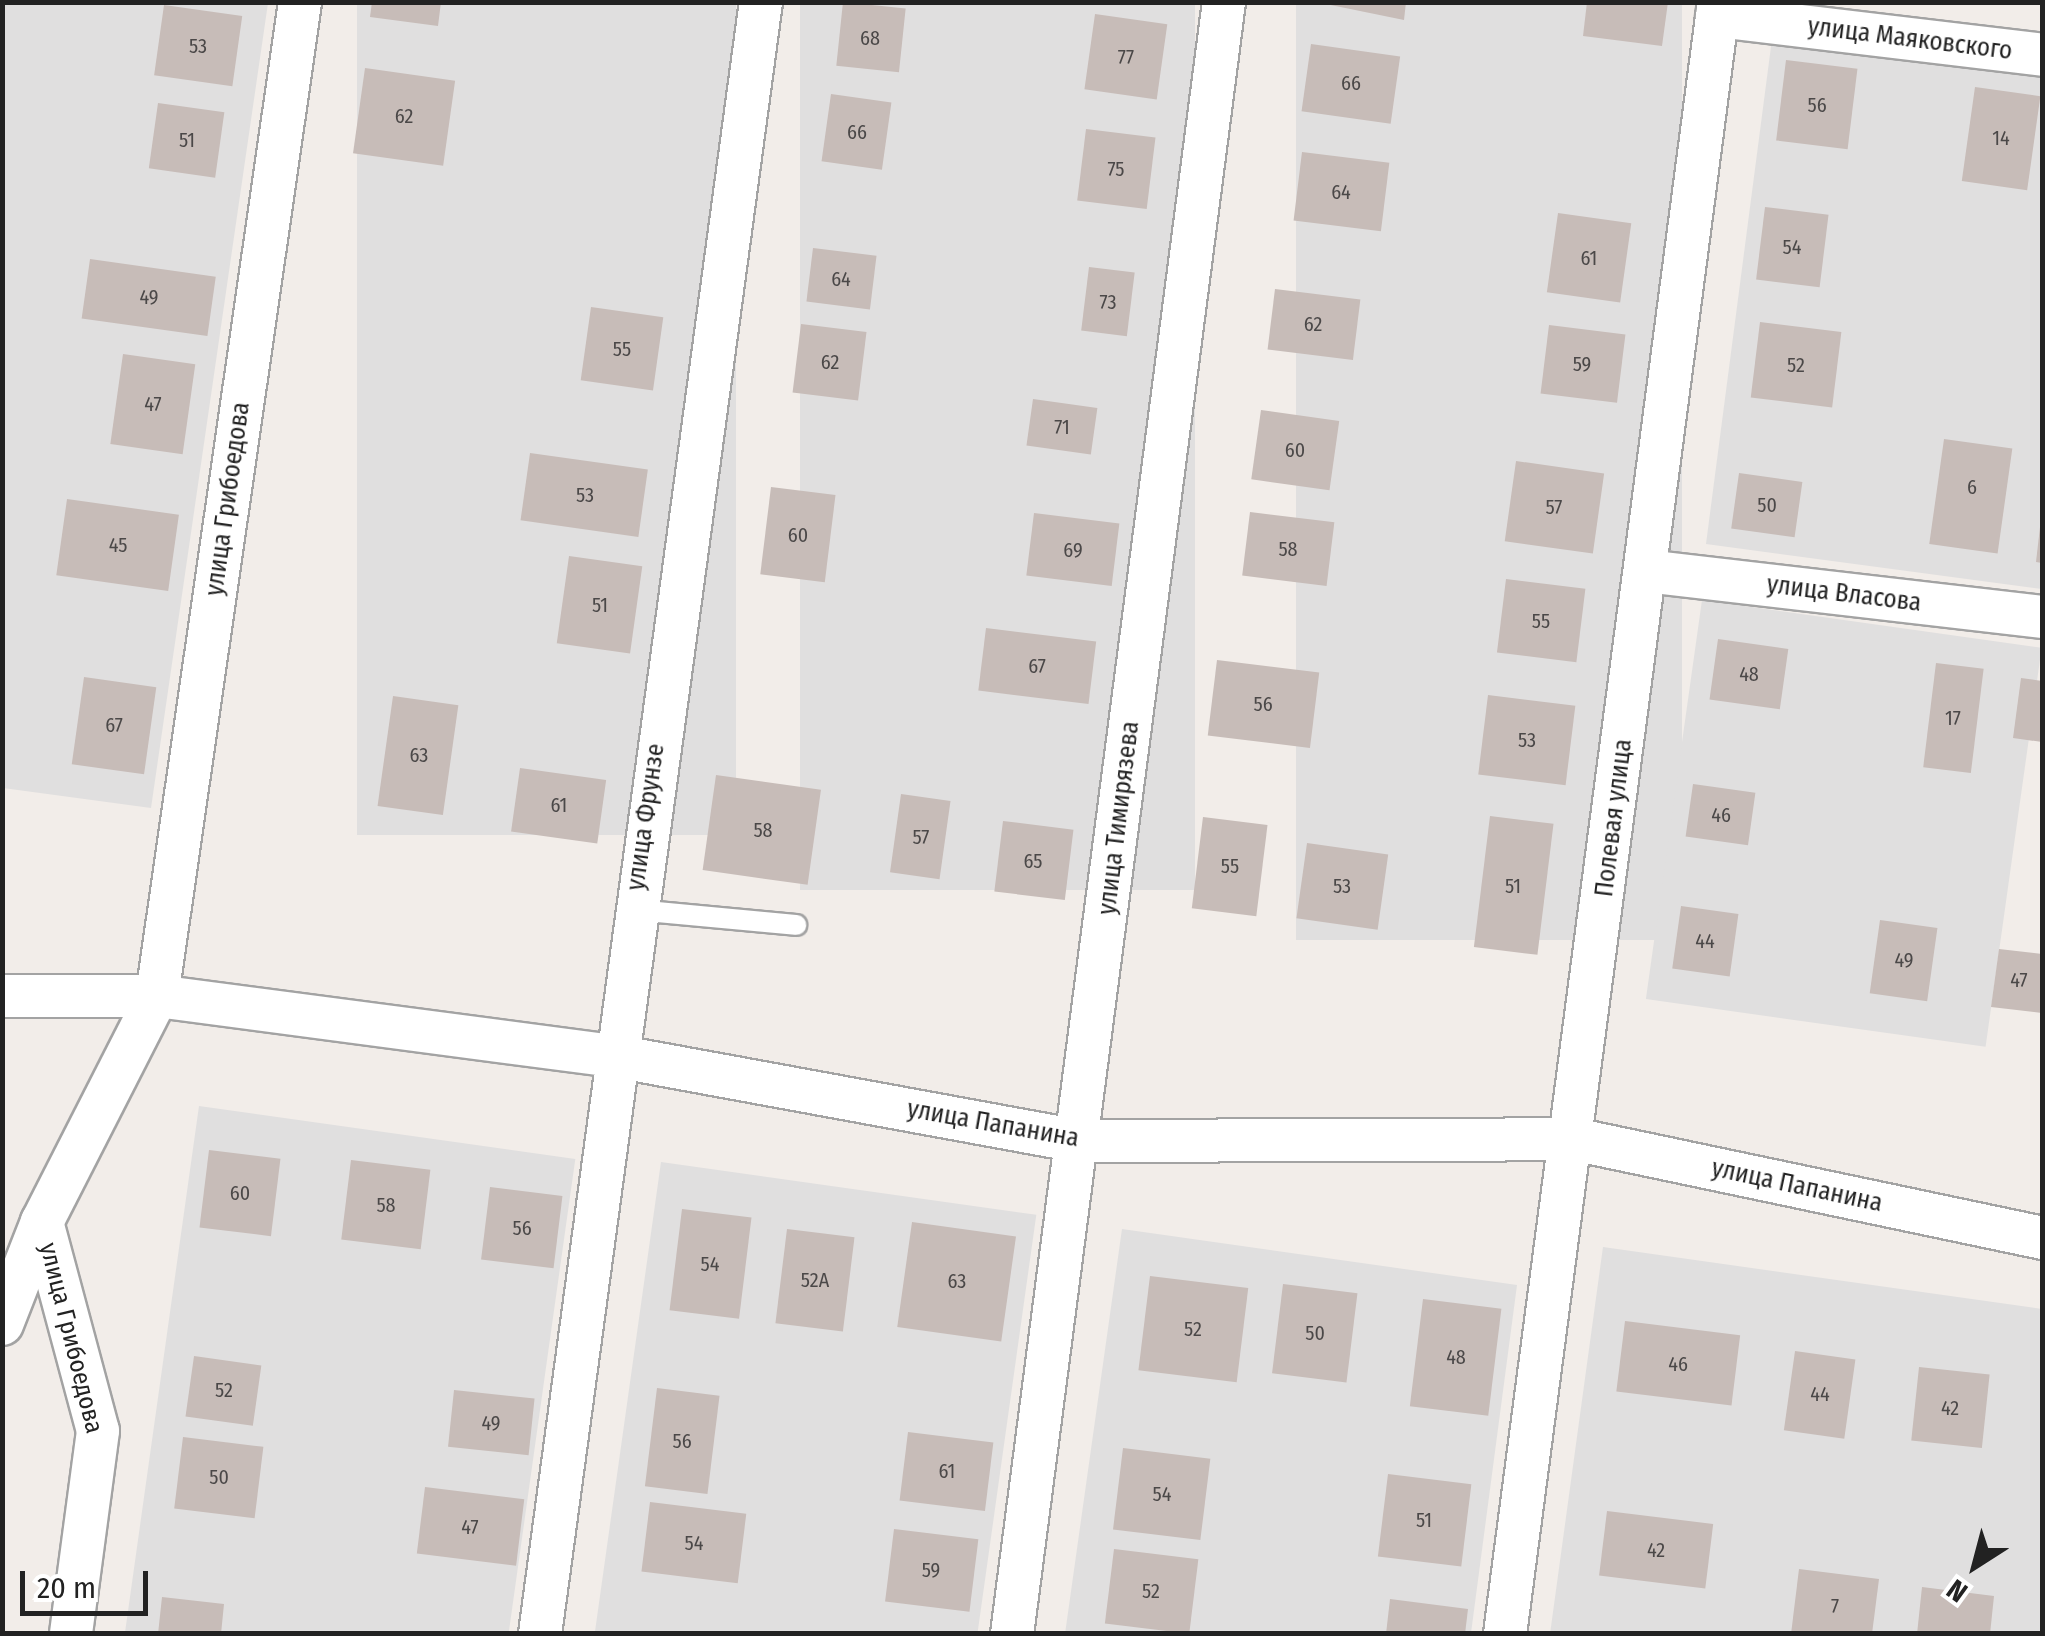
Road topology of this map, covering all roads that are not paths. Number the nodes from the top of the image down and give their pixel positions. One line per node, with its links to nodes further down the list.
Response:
1 (300, 2): 11 (street, улица Грибоедова)
2 (762, 2): 8 (street, улица Фрунзе)
3 (1224, 2): 14 (street, улица Тимирязева)
4 (1718, 9): 5 (street, улица Маяковского); 6 (street, Полевая улица)
5 (2042, 55)
6 (1646, 570): 7 (street, улица Власова); 13 (street, Полевая улица)
7 (2042, 617)
8 (633, 910): 9 (lane); 12 (street, улица Фрунзе)
9 (796, 925)
10 (2, 996): 11 (street, улица Папанина)
11 (157, 996): 12 (street, улица Папанина); 15 (street, улица Грибоедова)
12 (615, 1056): 14 (street, улица Папанина); 19 (street, улица Фрунзе)
13 (1573, 1139): 14 (street, улица Папанина); 16 (street, улица Папанина); 21 (street, Полевая улица)
14 (1078, 1142): 20 (street, улица Тимирязева)
15 (42, 1222): 17 (street, улица Грибоедова); 18 (street, улица Грибоедова)
16 (2042, 1238)
17 (2, 1324)
18 (71, 1634)
19 (540, 1634)
20 (1012, 1634)
21 (1505, 1634)

